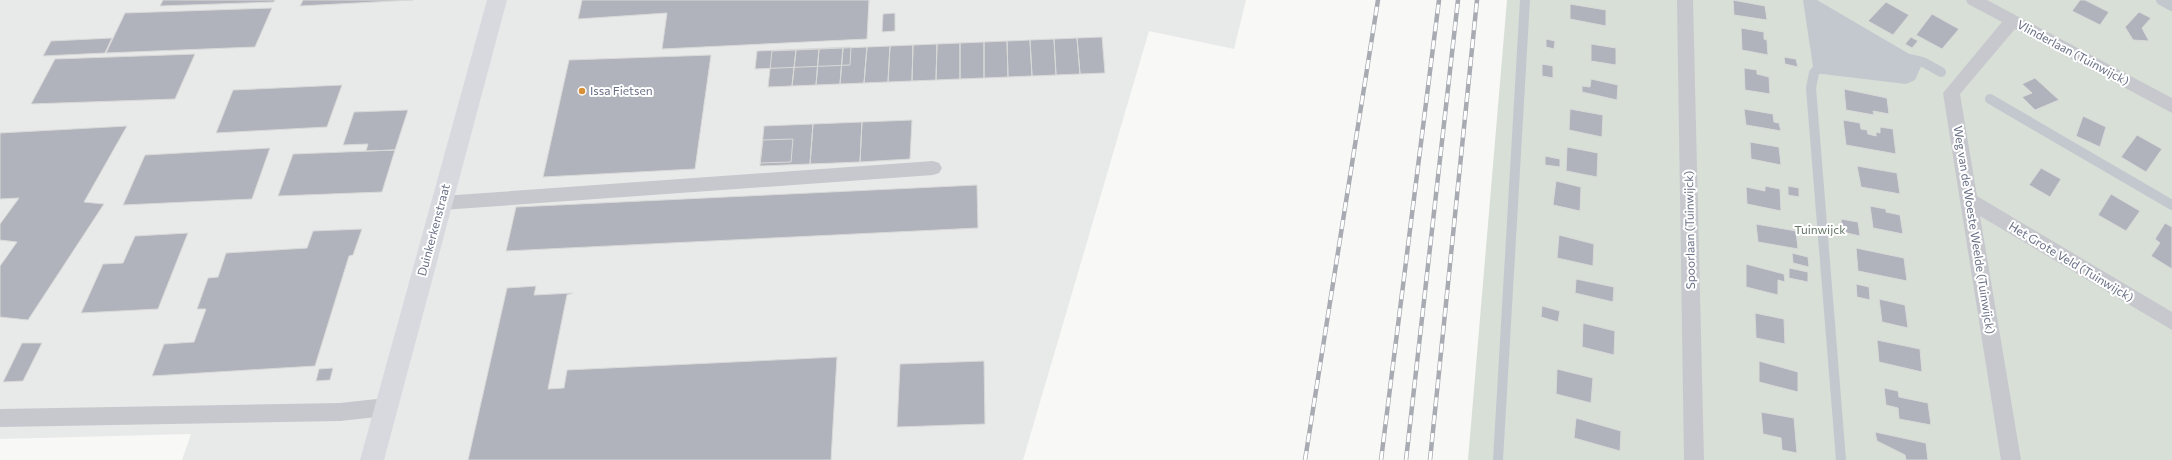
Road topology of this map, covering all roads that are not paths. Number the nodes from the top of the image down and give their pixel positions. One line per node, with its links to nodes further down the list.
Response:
1 (497, 0): 8 (main road, Duinkerkenstraat)
2 (1685, 0): 13 (lane, Spoorlaan (Tuinwijck))
3 (1974, 0): 4 (lane, Vlinderlaan (Tuinwijck))
4 (2012, 21): 5 (lane, Vlinderlaan (Tuinwijck)); 7 (lane, Weg van de Woeste Weelde (Tuinwijck))
5 (2172, 106)
6 (933, 168): 8 (lane)
7 (1970, 201): 9 (lane, Het Grote Veld (Tuinwijck)); 14 (lane, Weg van de Woeste Weelde (Tuinwijck))
8 (442, 203): 10 (main road, Duinkerkenstraat)
9 (2172, 322)
10 (386, 407): 11 (lane); 12 (main road, Duinkerkenstraat)
11 (0, 418)
12 (372, 460)
13 (1694, 460)
14 (2011, 460)

